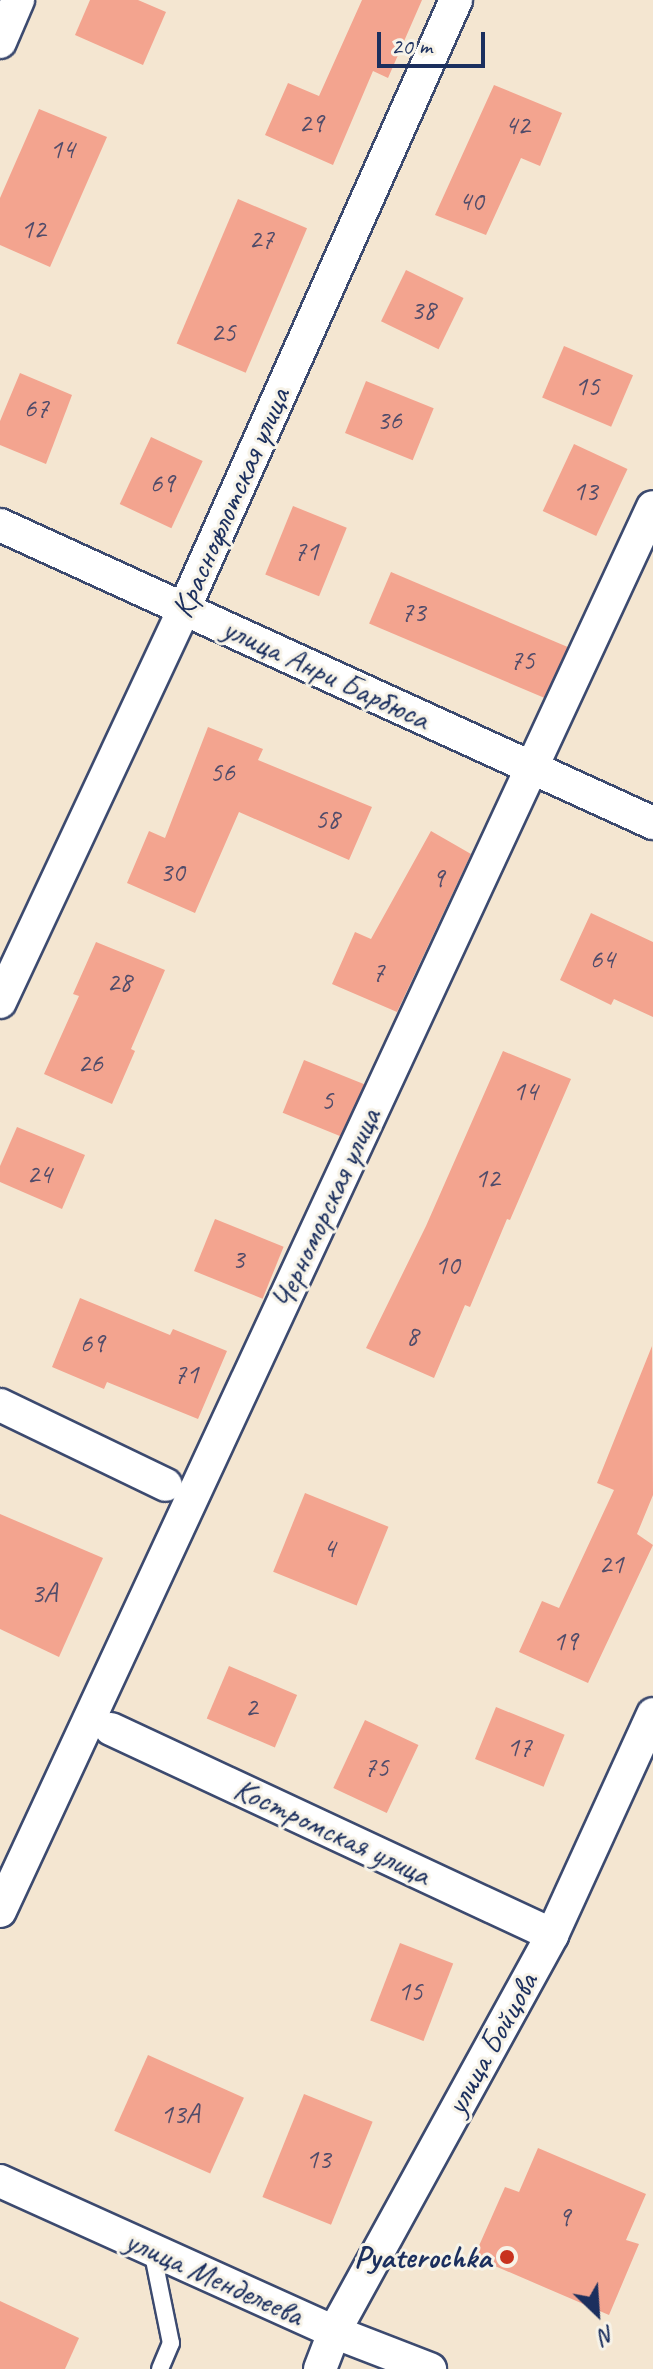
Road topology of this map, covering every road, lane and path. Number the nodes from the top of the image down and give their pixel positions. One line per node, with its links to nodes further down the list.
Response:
1 (18, 0): 3 (street)
2 (456, 0): 6 (street, Краснофлотская улица)
3 (0, 42)
4 (653, 507): 7 (street, Черноморская улица)
5 (0, 525): 6 (street, улица Анри Барбюса)
6 (184, 609): 7 (street, улица Анри Барбюса); 9 (street, Краснофлотская улица)
7 (532, 768): 8 (street, улица Анри Барбюса); 14 (street, Черноморская улица)
8 (653, 823)
9 (0, 1002)
10 (0, 1405): 11 (street)
11 (166, 1485)
12 (653, 1714): 15 (street, улица Бойцова)
13 (111, 1729): 15 (street, Костромская улица)
14 (0, 1911)
15 (552, 1935): 18 (street, улица Бойцова)
16 (0, 2181): 17 (street, улица Менделеева)
17 (152, 2250): 18 (street, улица Менделеева); 19 (lane)
18 (334, 2332): 20 (street, улица Бойцова); 21 (street, улица Менделеева)
19 (160, 2369)
20 (320, 2369)
21 (430, 2369)

